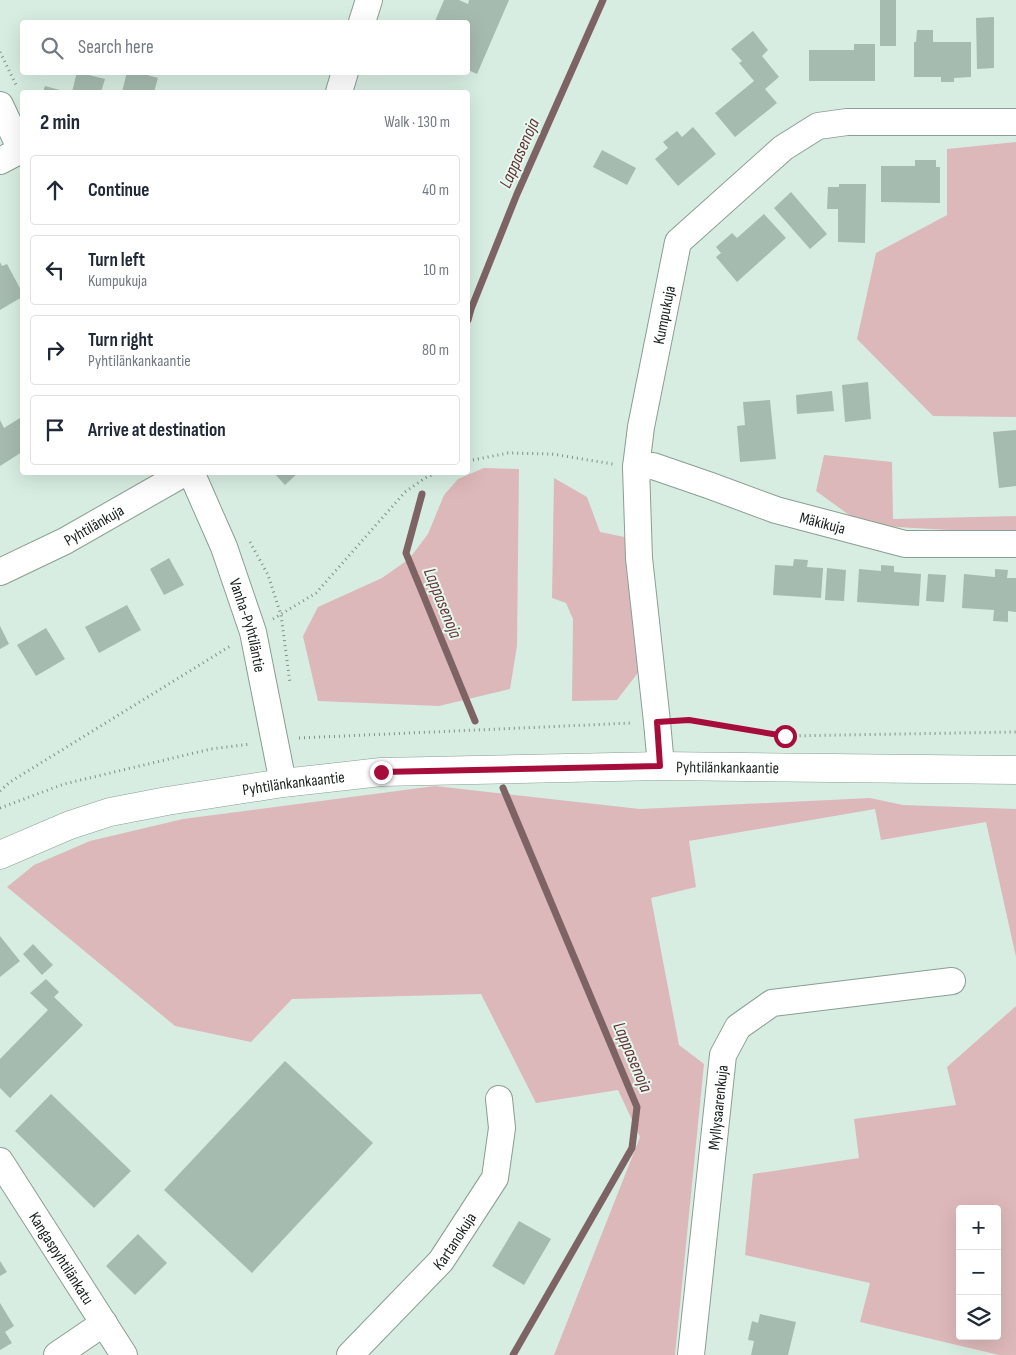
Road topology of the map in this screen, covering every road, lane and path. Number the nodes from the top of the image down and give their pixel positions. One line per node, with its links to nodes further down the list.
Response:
1 (369, 0): 2 (street)
2 (363, 20)
3 (0, 52): 6 (path)
4 (344, 75): 5 (street)
5 (340, 90)
6 (10, 98): 8 (street)
7 (1016, 122): 10 (street, Kumpukuja)
8 (15, 154)
9 (470, 461): 10 (path)
10 (636, 467): 14 (street, Mäkikuja); 17 (street, Kumpukuja)
11 (181, 475): 15 (street, Pyhtilänkuja)
12 (192, 475): 16 (street, Vanha-Pyhtiläntie)
13 (432, 475): 16 (path)
14 (1016, 544)
15 (0, 572)
16 (253, 632): 19 (street, Vanha-Pyhtiläntie); 23 (path)
17 (657, 722): 18 (path); 19 (path); 20 (street, Kumpukuja)
18 (1016, 732)
19 (275, 741): 22 (street, Vanha-Pyhtiläntie); 24 (path)
20 (660, 766): 21 (street, Pyhtilänkankaantie); 22 (street, Pyhtilänkankaantie)
21 (1016, 770)
22 (283, 783): 25 (street, Pyhtilänkankaantie)
23 (0, 792)
24 (0, 808)
25 (0, 855)
26 (952, 981): 33 (street, Myllysaarenkuja)
27 (499, 1099): 32 (street, Kartanokuja)
28 (0, 1161): 29 (street, Kangaspyhtilänkatu)
29 (104, 1323): 30 (street); 31 (street, Kangaspyhtilänkatu)
30 (57, 1355)
31 (124, 1355)
32 (350, 1355)
33 (691, 1355)

